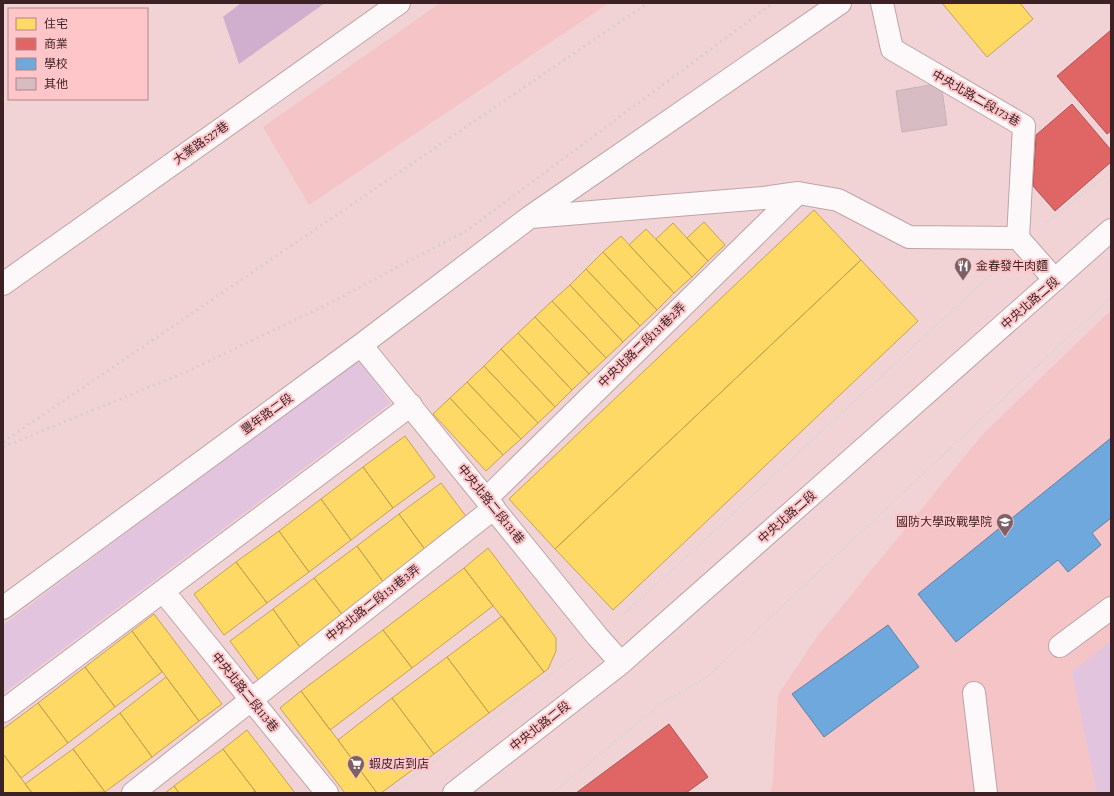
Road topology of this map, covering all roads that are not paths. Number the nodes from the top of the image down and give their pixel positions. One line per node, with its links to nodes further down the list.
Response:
1 (399, 3): 9 (street, 大業路527巷)
2 (840, 3): 5 (street, 豐年路二段)
3 (882, 3): 7 (street, 中央北路二段173巷)
4 (798, 193): 5 (street); 7 (street); 12 (street, 中央北路二段131巷2弄)
5 (530, 217): 10 (street, 豐年路二段)
6 (1111, 230): 8 (street, 中央北路二段)
7 (1018, 238): 8 (street)
8 (1055, 280): 17 (street, 中央北路二段)
9 (3, 284)
10 (361, 345): 11 (street, 中央北路二段131巷); 14 (street, 豐年路二段)
11 (411, 405): 12 (street, 中央北路二段131巷); 13 (street)
12 (490, 503): 17 (street, 中央北路二段131巷); 19 (street, 中央北路二段131巷3弄)
13 (163, 591): 19 (street, 中央北路二段113巷); 20 (street)
14 (3, 608)
15 (1111, 608): 16 (street)
16 (1060, 646)
17 (621, 663): 21 (street, 中央北路二段)
18 (974, 693): 25 (street)
19 (251, 699): 22 (street, 中央北路二段131巷3弄); 23 (street, 中央北路二段113巷)
20 (3, 711)
21 (477, 786): 24 (street, 中央北路二段)
22 (133, 793)
23 (328, 793)
24 (454, 793)
25 (986, 793)

